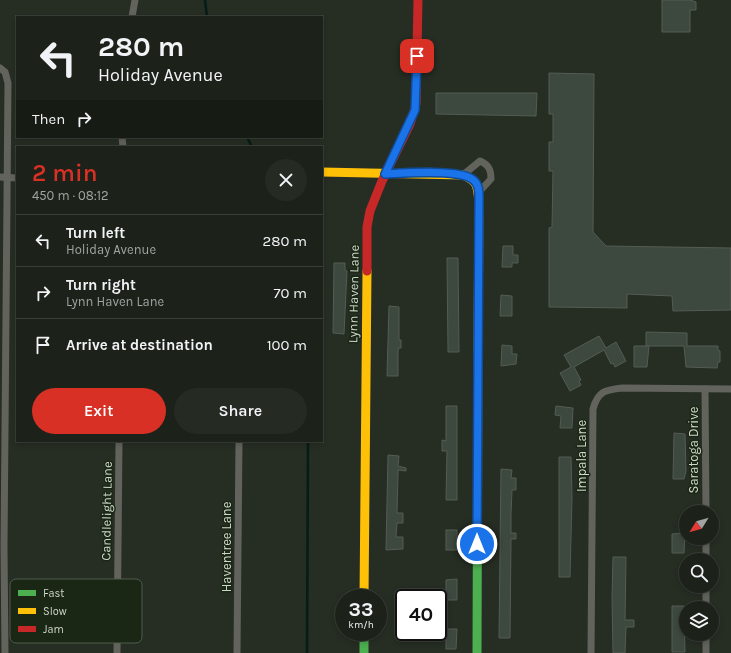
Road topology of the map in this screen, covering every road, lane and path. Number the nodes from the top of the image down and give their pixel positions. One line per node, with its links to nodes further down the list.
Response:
1 (135, 0): 3 (street)
2 (418, 0): 6 (street, Lynn Haven Lane)
3 (132, 16)
4 (0, 68): 8 (street)
5 (323, 172): 6 (street)
6 (385, 174): 7 (street); 17 (street, Lynn Haven Lane)
7 (463, 175): 10 (street); 10 (street)
8 (4, 178): 9 (street); 21 (street)
9 (16, 178)
10 (479, 192): 25 (street)
11 (705, 389): 12 (street, Impala Lane); 15 (street, Saratoga Drive); 26 (street, Impala Lane)
12 (731, 389)
13 (119, 442): 16 (street, Candlelight Lane)
14 (239, 442): 23 (street, Haventree Lane)
15 (706, 505)
16 (118, 579)
17 (364, 589)
18 (364, 641): 24 (street)
19 (706, 641): 27 (street)
20 (117, 643): 22 (street, Candlelight Lane)
21 (5, 653)
22 (117, 653)
23 (237, 653)
24 (364, 653)
25 (477, 653)
26 (591, 653)
27 (706, 653)

